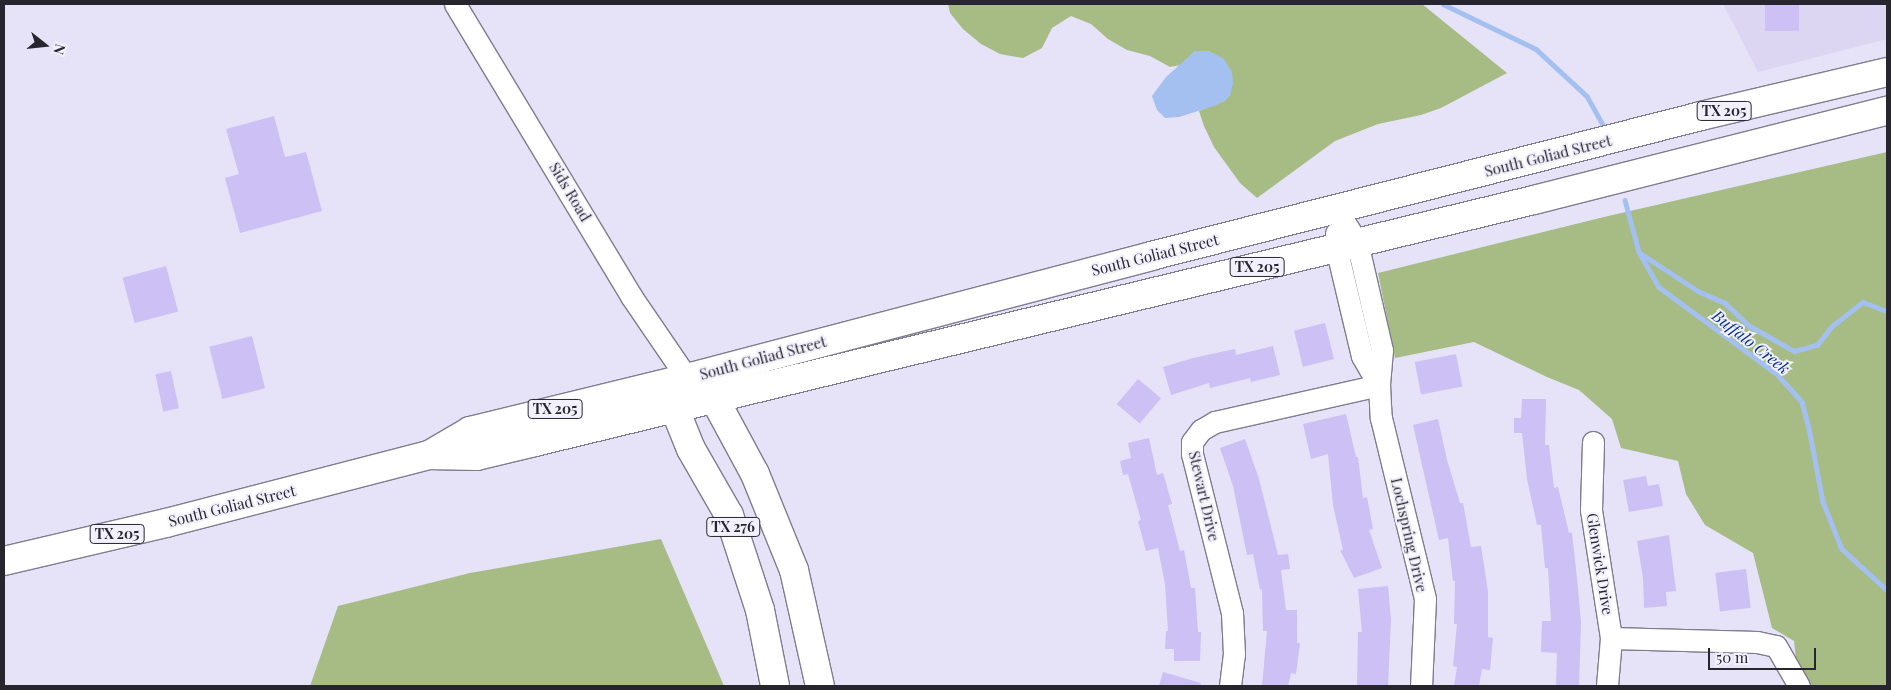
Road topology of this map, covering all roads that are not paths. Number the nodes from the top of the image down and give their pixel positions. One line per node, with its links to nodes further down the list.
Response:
1 (455, 4): 6 (street, Sids Road)
2 (1887, 72): 4 (main road, South Goliad Street / TX 205)
3 (1887, 111): 5 (main road, South Goliad Street / TX 205)
4 (1337, 210): 5 (street, Lochspring Drive); 6 (main road, South Goliad Street / TX 205)
5 (1346, 245): 7 (street, Lochspring Drive); 8 (main road, South Goliad Street / TX 205)
6 (687, 378): 8 (main road, TX 276); 9 (main road); 11 (main road, South Goliad Street / TX 205)
7 (1379, 385): 16 (street, Stewart Drive); 17 (street, Lochspring Drive)
8 (714, 398): 9 (main road, South Goliad Street / TX 205); 15 (main road, TX 276)
9 (674, 408): 11 (main road, South Goliad Street / TX 205); 14 (main road, TX 276)
10 (1593, 442): 13 (street, Glenwick Drive)
11 (429, 455): 12 (main road, South Goliad Street / TX 205)
12 (4, 561)
13 (1611, 638): 18 (street, Glenwick Drive); 19 (street)
14 (775, 686)
15 (820, 686)
16 (1230, 686)
17 (1421, 686)
18 (1607, 686)
19 (1799, 686)

